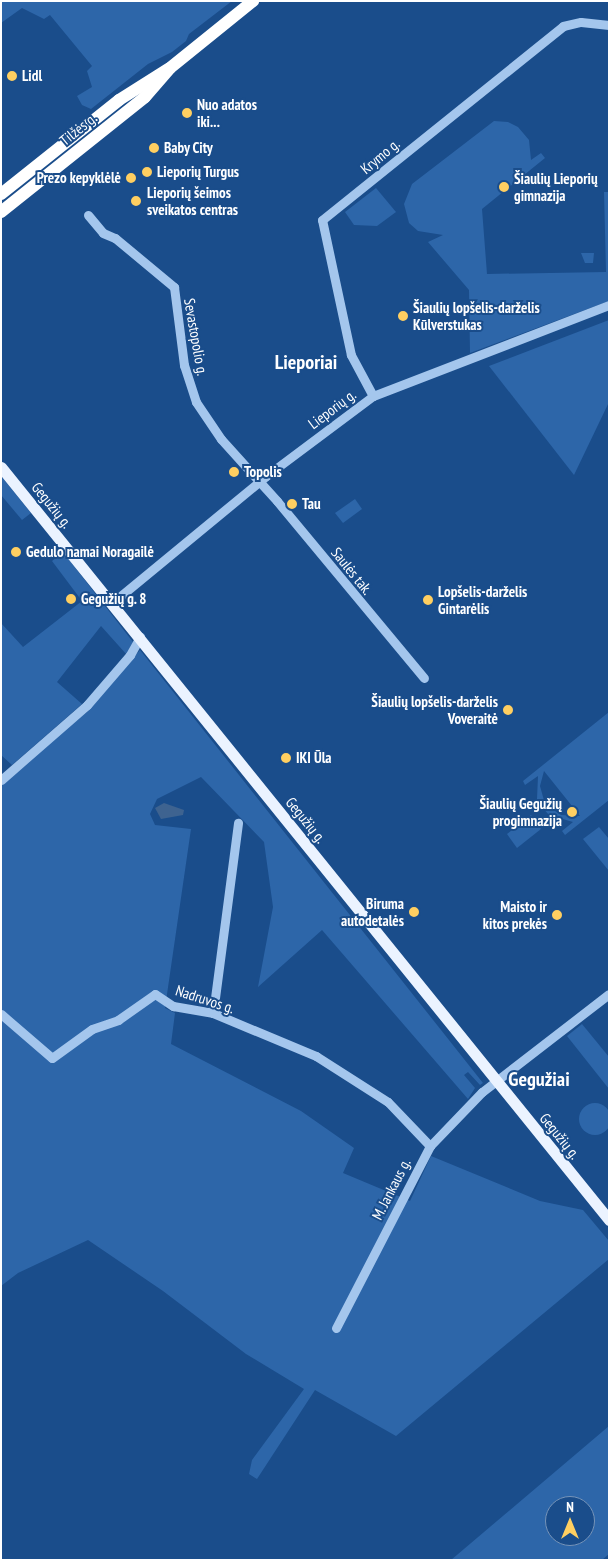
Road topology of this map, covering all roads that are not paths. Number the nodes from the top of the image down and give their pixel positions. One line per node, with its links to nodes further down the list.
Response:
1 (253, 1): 3 (highway, Tilžės g.)
2 (609, 25): 8 (street, Krymo g.)
3 (170, 68): 4 (highway, Tilžės g.); 5 (highway, Tilžės g.)
4 (1, 194)
5 (1, 212)
6 (88, 216): 10 (street, Sevastopolio g.)
7 (609, 305): 8 (street, Lieporių g.)
8 (373, 396): 10 (street, Lieporių g.)
9 (1, 467): 11 (main road, Gegužių g.)
10 (259, 482): 11 (street, Lieporių g.); 13 (street, Saulės tak.)
11 (112, 603): 12 (main road, Gegužių g.)
12 (140, 637): 14 (street); 19 (main road, Gegužių g.)
13 (424, 678)
14 (1, 780)
15 (238, 824): 17 (street)
16 (609, 994): 19 (street, M. Jankaus g.)
17 (212, 1013): 18 (street, Nadruvos g.); 20 (street, Nadruvos g.)
18 (1, 1014)
19 (497, 1082): 20 (street, M. Jankaus g.); 21 (main road, Gegužių g.)
20 (430, 1146): 22 (street, M. Jankaus g.)
21 (609, 1220)
22 (336, 1328)

